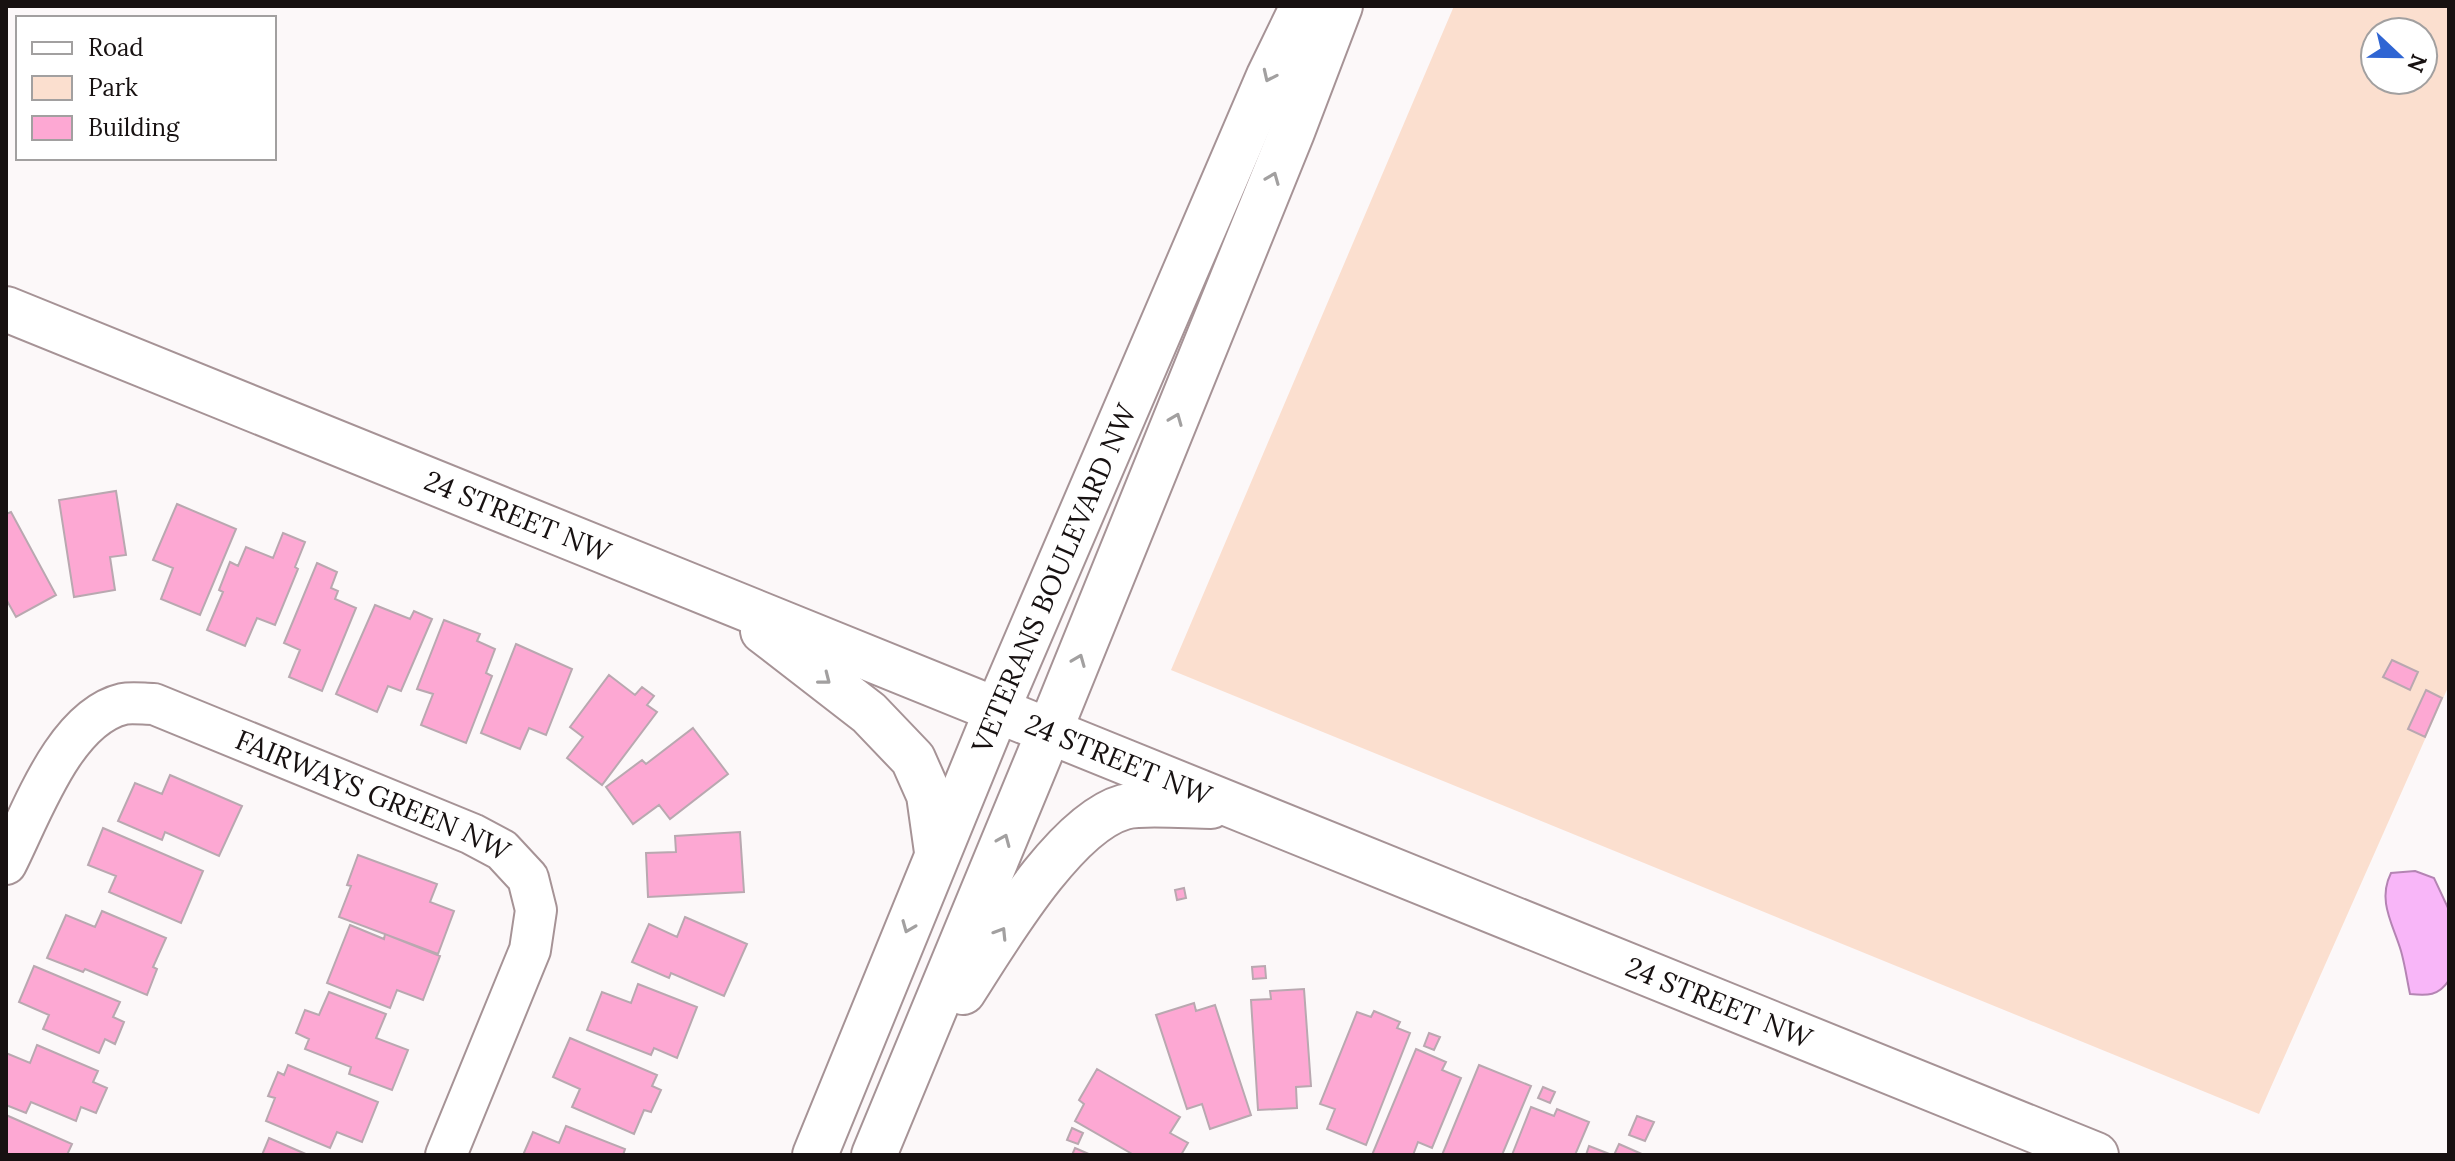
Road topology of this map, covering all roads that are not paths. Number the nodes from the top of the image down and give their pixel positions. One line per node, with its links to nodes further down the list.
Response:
1 (1303, 6): 5 (main road, VETERANS BOULEVARD NW, one-way to 5)
2 (1340, 6): 6 (main road, VETERANS BOULEVARD NW, one-way to 2)
3 (6, 309): 4 (main road, 24 STREET NW)
4 (719, 597): 5 (main road, 24 STREET NW); 8 (main road, one-way to 8)
5 (997, 710): 6 (main road, 24 STREET NW); 8 (main road, VETERANS BOULEVARD NW)
6 (1049, 732): 7 (main road, 24 STREET NW); 10 (main road, VETERANS BOULEVARD NW, one-way to 6)
7 (1229, 805): 10 (main road, one-way to 7); 14 (main road, 24 STREET NW)
8 (937, 855): 12 (main road, VETERANS BOULEVARD NW, one-way to 12)
9 (6, 864): 11 (street, FAIRWAYS GREEN NW)
10 (898, 1093): 13 (main road, VETERANS BOULEVARD NW)
11 (446, 1155)
12 (815, 1155)
13 (874, 1155)
14 (2096, 1155)

